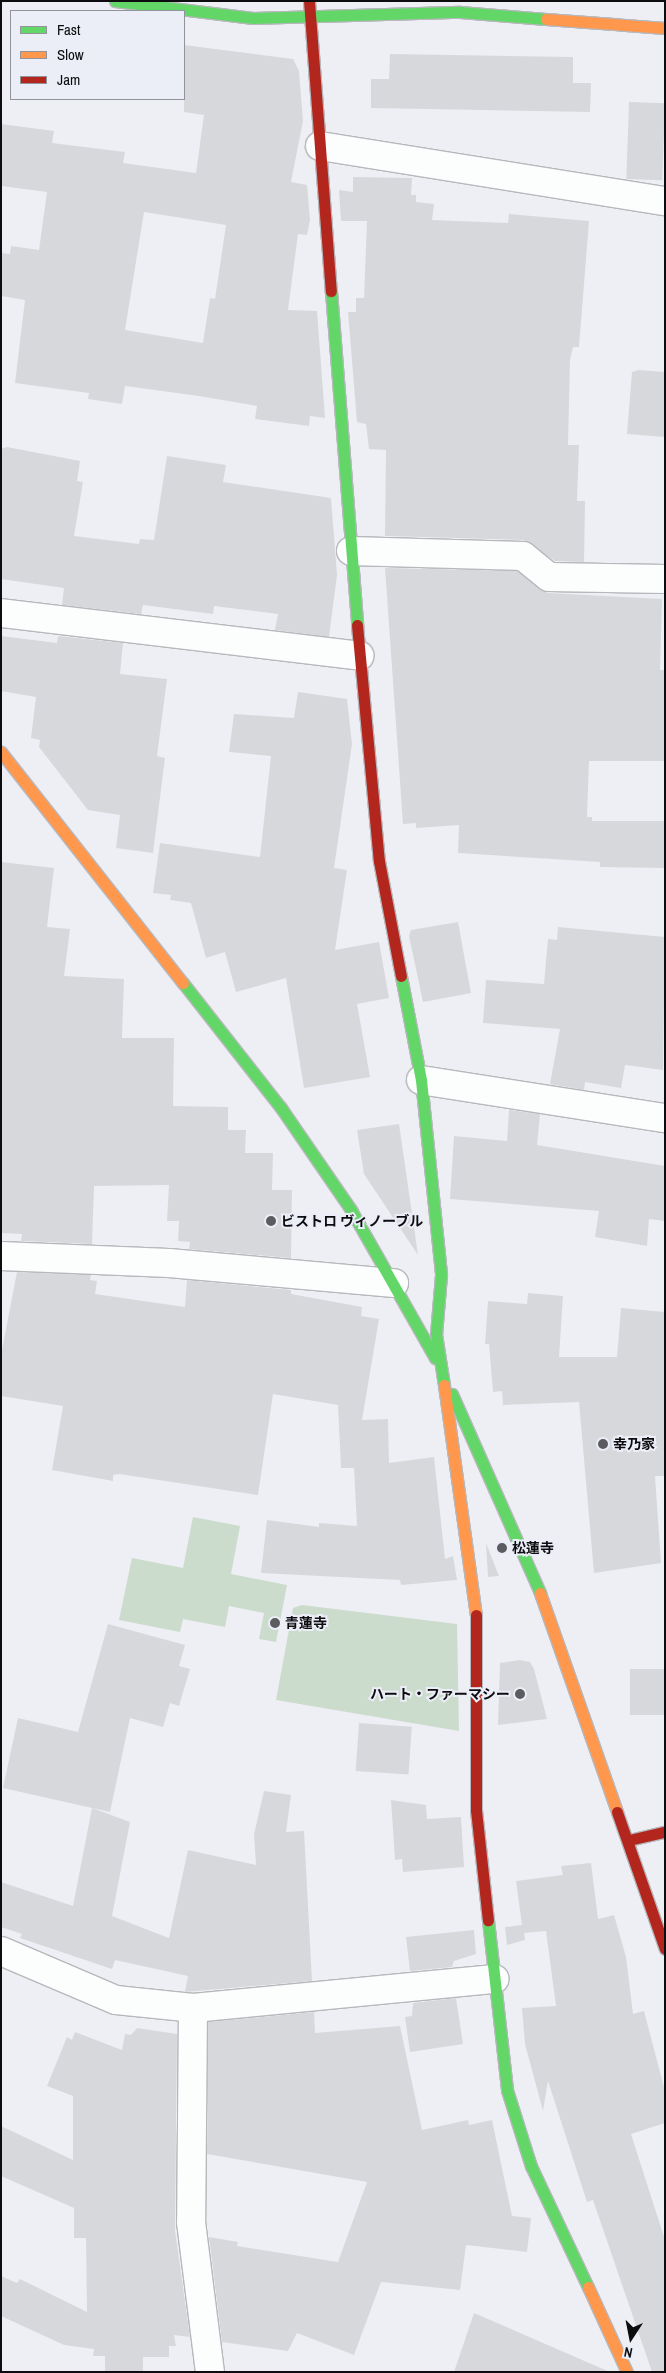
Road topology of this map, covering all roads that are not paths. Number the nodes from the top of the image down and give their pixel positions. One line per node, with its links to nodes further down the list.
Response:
1 (115, 1): 4 (street)
2 (309, 1): 4 (street)
3 (461, 7): 4 (street); 5 (street)
4 (310, 16): 6 (street)
5 (665, 28)
6 (320, 146): 7 (street); 8 (street)
7 (665, 201)
8 (351, 551): 9 (street); 11 (street)
9 (665, 579)
10 (1, 613): 11 (street)
11 (359, 656): 13 (street)
12 (1, 752): 16 (street)
13 (421, 1080): 14 (street); 17 (street)
14 (665, 1118)
15 (1, 1256): 16 (street)
16 (394, 1283): 17 (street)
17 (446, 1382): 19 (street); 22 (street)
18 (665, 1832): 19 (street)
19 (629, 1840): 20 (street)
20 (665, 1949)
21 (3, 1954): 23 (street)
22 (495, 1979): 23 (street); 25 (street)
23 (194, 2008): 24 (street)
24 (210, 2372)
25 (627, 2372)

